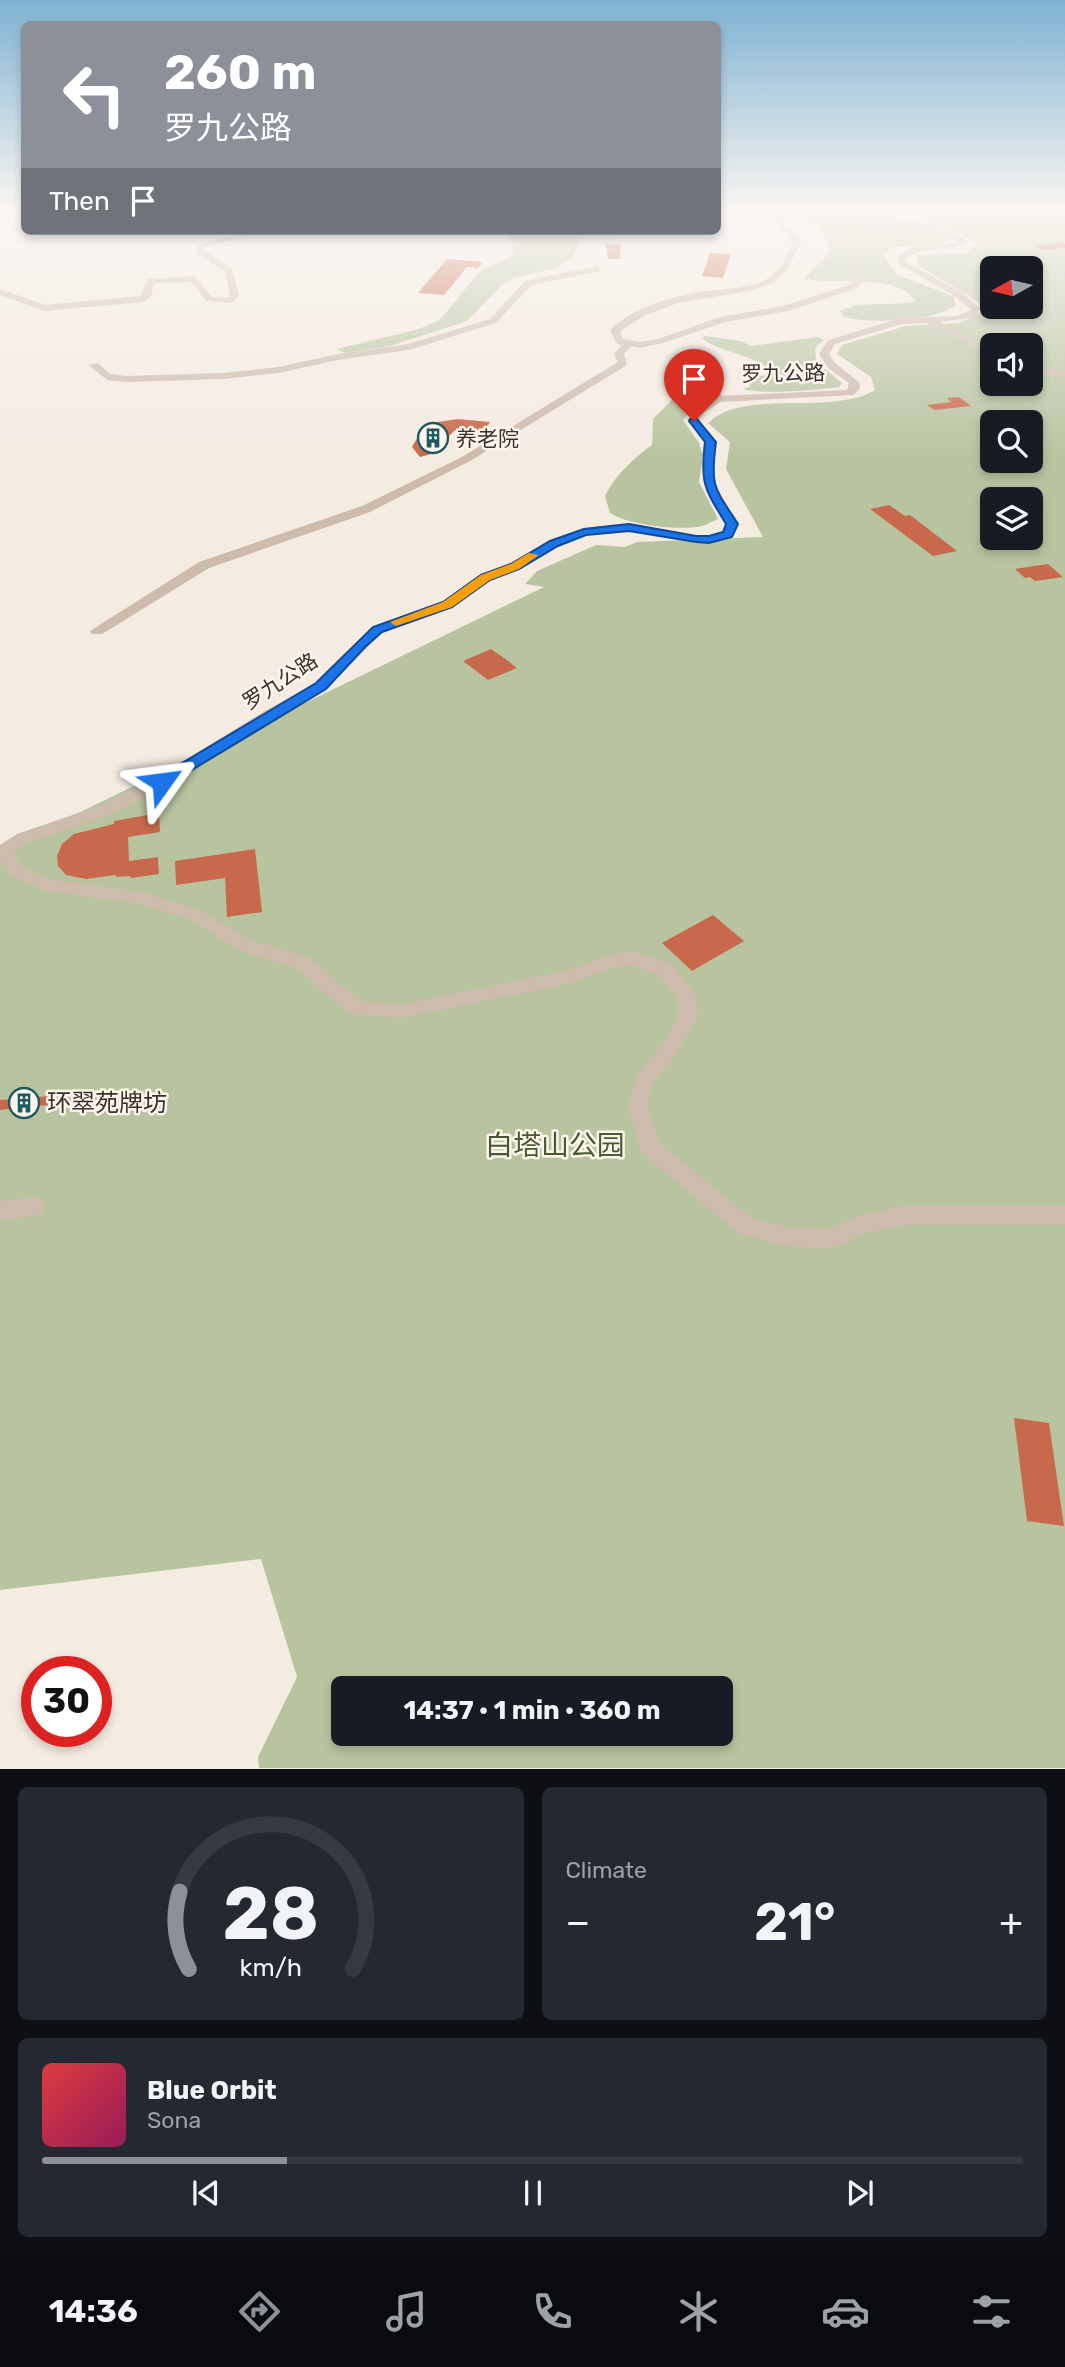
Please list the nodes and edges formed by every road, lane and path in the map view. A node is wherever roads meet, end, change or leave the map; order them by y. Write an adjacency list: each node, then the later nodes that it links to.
1 (0, 292): 2 (street)
2 (148, 292)
3 (203, 292): 4 (street)
4 (233, 292)
5 (520, 292): 12 (street)
6 (726, 292): 10 (street)
7 (838, 292): 10 (street, 罗九公路)
8 (957, 292): 9 (street, 罗九公路)
9 (928, 320): 11 (street); 16 (street, 罗九公路)
10 (628, 344): 15 (street)
11 (980, 347)
12 (94, 365)
13 (1043, 370): 14 (street)
14 (1065, 374)
15 (97, 631)
16 (2, 852): 19 (street)
17 (35, 1207): 18 (street)
18 (0, 1211)
19 (1065, 1215)

